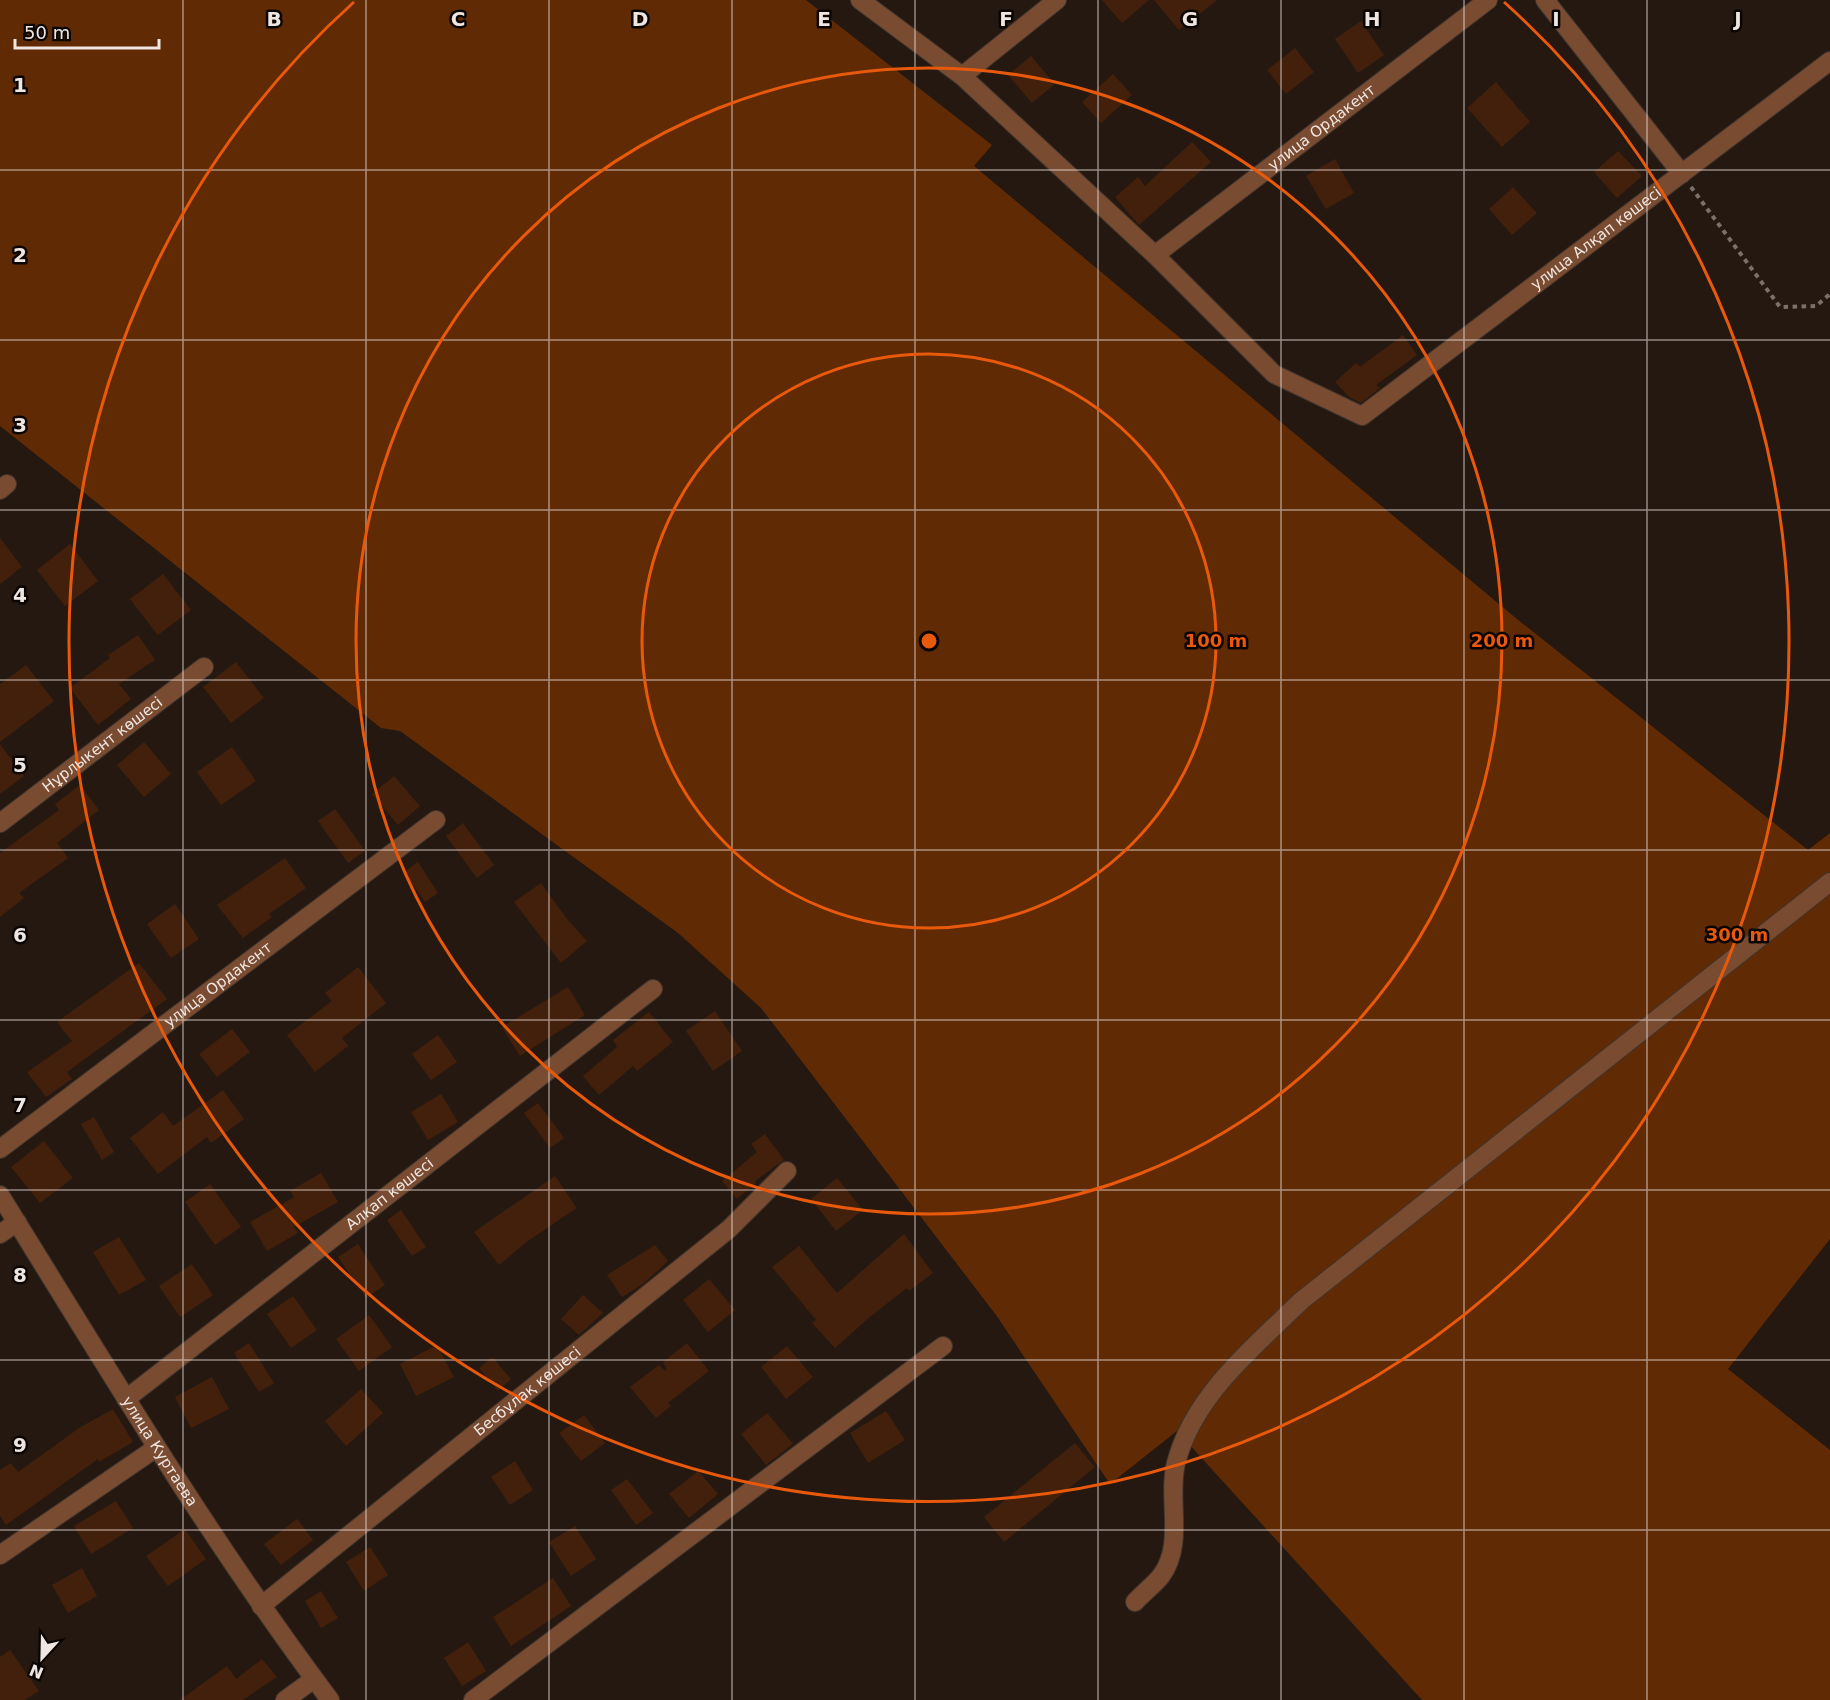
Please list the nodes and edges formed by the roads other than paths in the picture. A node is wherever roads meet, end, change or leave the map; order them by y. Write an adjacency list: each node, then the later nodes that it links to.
1 (860, 0): 6 (street)
2 (1057, 0): 6 (street)
3 (1488, 0): 8 (street, улица Ордакент)
4 (1545, 0): 7 (street)
5 (1830, 61): 7 (street, улица Алқап көшесі)
6 (962, 76): 8 (street)
7 (1682, 174): 8 (street, улица Алқап көшесі)
8 (1155, 255)
9 (204, 667): 11 (street, Нұрлыкент көшесі)
10 (436, 820): 14 (street, улица Ордакент)
11 (0, 823)
12 (1830, 882): 23 (street)
13 (653, 989): 20 (street, Алқап көшесі)
14 (0, 1149)
15 (787, 1171): 24 (street, Бесбұлақ көшесі)
16 (0, 1195): 17 (street, улица Куртаева)
17 (17, 1222): 18 (street); 20 (street, улица Куртаева)
18 (0, 1234)
19 (943, 1346): 28 (street)
20 (126, 1399): 21 (street, улица Куртаева)
21 (156, 1448): 22 (street); 24 (street, улица Куртаева)
22 (0, 1555)
23 (1135, 1602)
24 (261, 1606): 25 (street, улица Куртаева)
25 (314, 1679): 26 (street); 27 (street, улица Куртаева)
26 (285, 1700)
27 (330, 1700)
28 (473, 1700)

